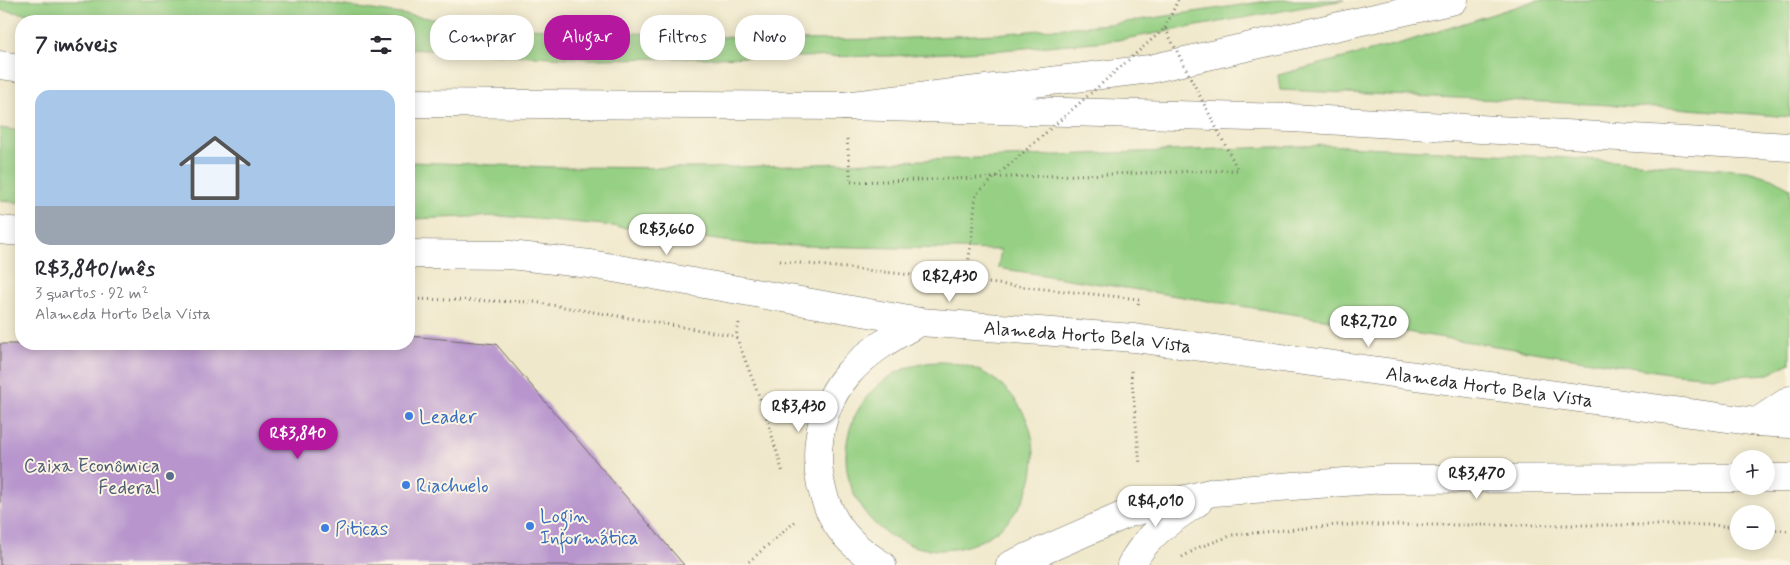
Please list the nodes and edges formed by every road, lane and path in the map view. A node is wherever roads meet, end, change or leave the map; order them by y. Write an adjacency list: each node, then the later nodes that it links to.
1 (1178, 0): 3 (path)
2 (1454, 0): 7 (main road)
3 (1165, 28): 7 (path, bridge); 15 (path, bridge)
4 (0, 66): 5 (main road)
5 (15, 67)
6 (415, 103): 7 (main road)
7 (844, 106): 8 (main road)
8 (1790, 148)
9 (0, 230): 10 (main road)
10 (15, 231)
11 (436, 253): 12 (main road, Alameda Horto Bela Vista); 14 (main road); 17 (main road, Alameda Horto Bela Vista)
12 (415, 254)
13 (779, 261): 15 (path)
14 (415, 262)
15 (966, 279): 18 (path)
16 (415, 299): 23 (path)
17 (920, 322): 18 (main road, Alameda Horto Bela Vista); 35 (main road)
18 (1134, 338): 20 (main road, Alameda Horto Bela Vista); 22 (path)
19 (1790, 400): 20 (main road)
20 (1757, 422): 21 (main road, Alameda Horto Bela Vista)
21 (1790, 424)
22 (1140, 465)
23 (784, 475)
24 (1730, 478): 27 (main road)
25 (1775, 478): 26 (main road)
26 (1790, 478)
27 (1214, 492): 32 (main road); 37 (main road)
28 (795, 511): 34 (path)
29 (1730, 526): 33 (path)
30 (1775, 530): 31 (path)
31 (1790, 531)
32 (1054, 556): 36 (main road)
33 (1176, 560)
34 (745, 565)
35 (882, 565)
36 (1010, 565)
37 (1131, 565)

